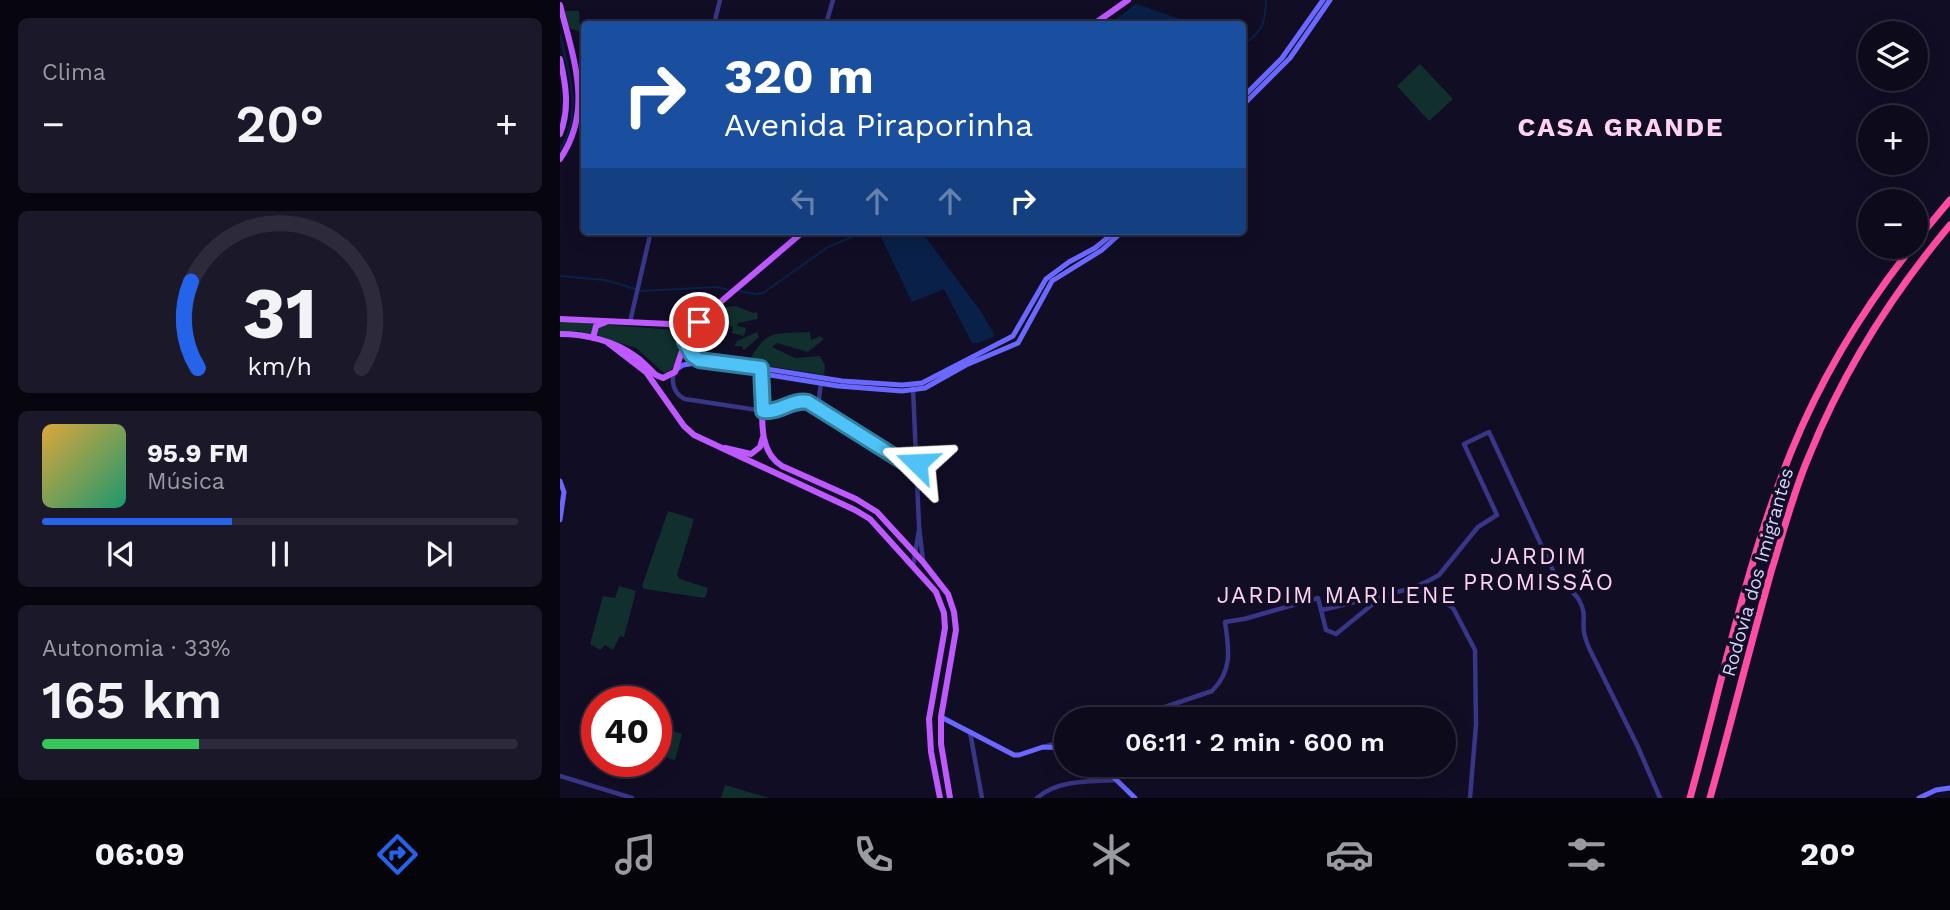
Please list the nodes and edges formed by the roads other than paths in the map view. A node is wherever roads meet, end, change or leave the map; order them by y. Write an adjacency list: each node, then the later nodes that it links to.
1 (720, 0): 7 (street)
2 (832, 0): 8 (street)
3 (1128, 0): 9 (main road)
4 (1323, 0): 11 (main road)
5 (1330, 0): 12 (main road)
6 (560, 5): 14 (main road)
7 (715, 21)
8 (828, 21)
9 (1098, 21)
10 (560, 59): 13 (main road)
11 (1246, 94)
12 (1246, 102)
13 (560, 134)
14 (560, 159)
15 (1950, 200): 17 (highway)
16 (1950, 225): 77 (highway, Rodovia dos Imigrantes)
17 (1928, 227)
18 (650, 235): 26 (street)
19 (799, 235): 23 (main road)
20 (1111, 235): 29 (main road)
21 (1119, 235): 31 (main road)
22 (1903, 259): 76 (highway, Rodovia dos Imigrantes)
23 (704, 316): 27 (main road); 33 (main road)
24 (560, 319): 25 (main road)
25 (608, 321): 26 (main road); 30 (main road)
26 (630, 323): 27 (main road)
27 (670, 324): 33 (main road)
28 (560, 334): 30 (main road)
29 (1013, 336): 31 (main road); 34 (main road); 38 (main road)
30 (593, 338): 32 (main road)
31 (1021, 338): 34 (main road)
32 (607, 342): 36 (main road); 42 (main road)
33 (685, 342): 35 (main road); 36 (main road)
34 (1014, 346): 38 (main road)
35 (761, 371): 36 (main road); 37 (main road); 38 (main road); 40 (main road)
36 (675, 372): 40 (street)
37 (821, 383): 38 (main road); 39 (street)
38 (913, 388): 44 (street)
39 (818, 406): 40 (street); 43 (street)
40 (763, 411): 41 (main road)
41 (763, 433): 42 (main road); 47 (main road)
42 (720, 449): 48 (main road)
43 (902, 461): 44 (street); 45 (street)
44 (917, 461): 45 (street)
45 (916, 473): 50 (street)
46 (560, 481): 49 (main road)
47 (852, 497): 48 (main road); 51 (main road)
48 (855, 510): 53 (main road)
49 (560, 520)
50 (919, 526): 51 (street); 52 (street)
51 (916, 553): 52 (main road); 53 (street)
52 (923, 562): 59 (main road)
53 (913, 566): 57 (main road)
54 (1413, 587): 55 (street); 68 (street); 75 (street)
55 (1386, 594): 56 (street); 56 (street)
56 (1322, 610): 58 (street)
57 (933, 694): 59 (main road); 70 (main road)
58 (1165, 707)
59 (941, 717): 60 (main road); 71 (main road)
60 (970, 732): 62 (main road); 72 (street)
61 (1054, 744): 62 (street)
62 (1043, 747): 63 (main road)
63 (1054, 747)
64 (560, 776): 69 (street)
65 (1114, 777): 66 (main road)
66 (1117, 780): 73 (street); 74 (main road)
67 (1950, 788): 78 (main road)
68 (1659, 796)
69 (632, 798)
70 (940, 798)
71 (950, 798)
72 (982, 798)
73 (1037, 798)
74 (1135, 798)
75 (1470, 798)
76 (1690, 798)
77 (1710, 798)
78 (1919, 798)

